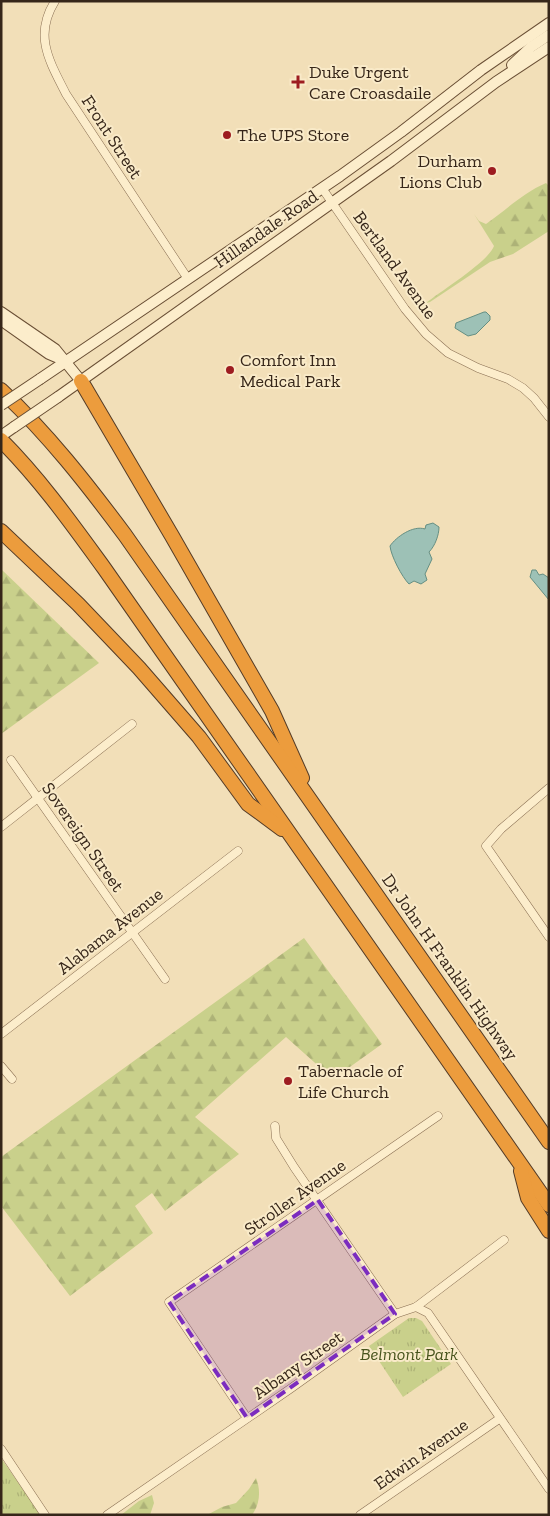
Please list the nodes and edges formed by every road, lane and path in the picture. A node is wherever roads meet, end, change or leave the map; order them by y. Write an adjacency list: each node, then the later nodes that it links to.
1 (55, 1): 8 (street, Front Street)
2 (549, 23): 6 (main road, Hillandale Road)
3 (549, 35): 5 (main road)
4 (549, 47): 5 (main road, Hillandale Road)
5 (496, 82): 7 (main road, Hillandale Road)
6 (322, 188): 7 (street, Bertland Avenue); 8 (main road, Hillandale Road)
7 (332, 202): 12 (main road, Hillandale Road); 15 (street, Bertland Avenue)
8 (188, 279): 11 (main road, Hillandale Road)
9 (1, 312): 11 (main road)
10 (1, 320): 11 (main road)
11 (66, 362): 12 (main road); 14 (main road, Hillandale Road, bridge)
12 (81, 381): 16 (main road, Hillandale Road, bridge); 23 (highway)
13 (1, 390): 23 (highway)
14 (1, 405)
15 (549, 417)
16 (1, 436)
17 (1, 440): 25 (highway)
18 (1, 531): 25 (highway)
19 (132, 724): 22 (street)
20 (11, 760): 22 (street, Sovereign Street)
21 (549, 788): 28 (street)
22 (39, 798): 24 (street); 27 (street, Sovereign Street)
23 (320, 815): 35 (highway, Dr John H Franklin Highway)
24 (1, 827)
25 (292, 836): 36 (highway)
26 (238, 851): 27 (street, Alabama Avenue)
27 (132, 932): 29 (street, Sovereign Street); 30 (street, Alabama Avenue)
28 (549, 937)
29 (165, 979)
30 (1, 1034)
31 (1, 1066): 32 (street)
32 (12, 1079)
33 (438, 1116): 37 (street, Stroller Avenue)
34 (275, 1126): 37 (street)
35 (549, 1142)
36 (520, 1164): 38 (highway); 39 (highway)
37 (318, 1200): 42 (street); 43 (street, Stroller Avenue)
38 (549, 1205)
39 (549, 1231)
40 (504, 1240): 41 (street, Albany Street)
41 (416, 1306): 42 (street, Albany Street); 44 (street)
42 (395, 1314): 43 (street, Albany Street)
43 (247, 1418): 48 (street, Albany Street)
44 (499, 1419): 46 (street); 49 (street, Edwin Avenue)
45 (1, 1449): 47 (street)
46 (549, 1489)
47 (45, 1515)
48 (108, 1515)
49 (360, 1515)

